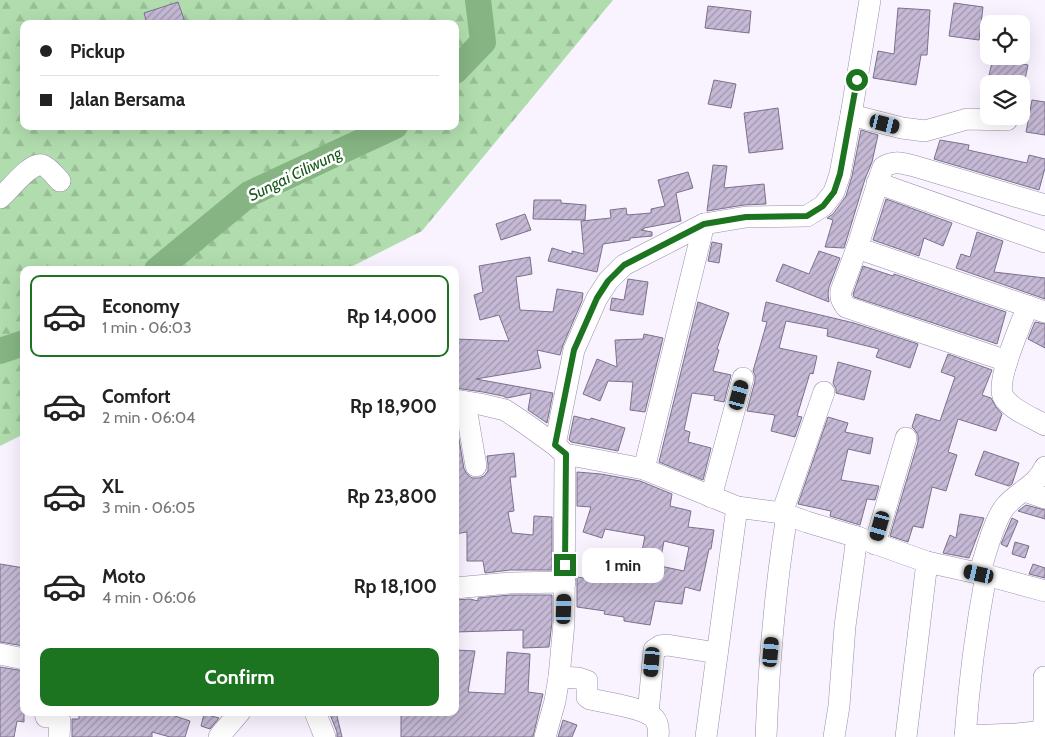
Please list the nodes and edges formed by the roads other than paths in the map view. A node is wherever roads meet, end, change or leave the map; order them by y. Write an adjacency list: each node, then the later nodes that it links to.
1 (870, 0): 2 (street)
2 (851, 115): 3 (street); 8 (street)
3 (980, 119)
4 (60, 181): 6 (street)
5 (877, 183): 7 (street); 9 (street); 10 (street)
6 (0, 198)
7 (1045, 205)
8 (704, 224): 18 (street); 21 (street)
9 (1045, 241)
10 (858, 248): 11 (street); 12 (street)
11 (1036, 309): 12 (street)
12 (1007, 361): 16 (street)
13 (743, 378): 23 (street)
14 (824, 392): 26 (street)
15 (460, 401): 18 (street); 19 (street)
16 (1045, 425)
17 (906, 438): 27 (street)
18 (560, 450): 21 (street); 30 (street)
19 (476, 466)
20 (1045, 467): 22 (street)
21 (644, 469): 23 (street)
22 (1025, 491): 24 (street); 29 (street)
23 (711, 497): 25 (street)
24 (1045, 498)
25 (737, 507): 26 (street); 33 (street)
26 (784, 514): 27 (street); 49 (street)
27 (866, 541): 28 (street); 50 (street)
28 (927, 562): 29 (street); 51 (street)
29 (983, 574): 32 (street); 52 (street)
30 (565, 582): 31 (street); 36 (street)
31 (459, 588)
32 (1045, 591)
33 (717, 653): 38 (street); 48 (street)
34 (0, 654): 35 (street)
35 (20, 658)
36 (559, 677): 38 (street); 46 (street)
37 (1044, 677): 42 (street)
38 (648, 714): 47 (street)
39 (46, 716): 43 (street)
40 (237, 716): 44 (street)
41 (317, 716): 45 (street)
42 (1044, 731): 52 (street)
43 (59, 737)
44 (219, 737)
45 (324, 737)
46 (545, 737)
47 (658, 737)
48 (706, 737)
49 (766, 737)
50 (834, 737)
51 (906, 737)
52 (965, 737)

